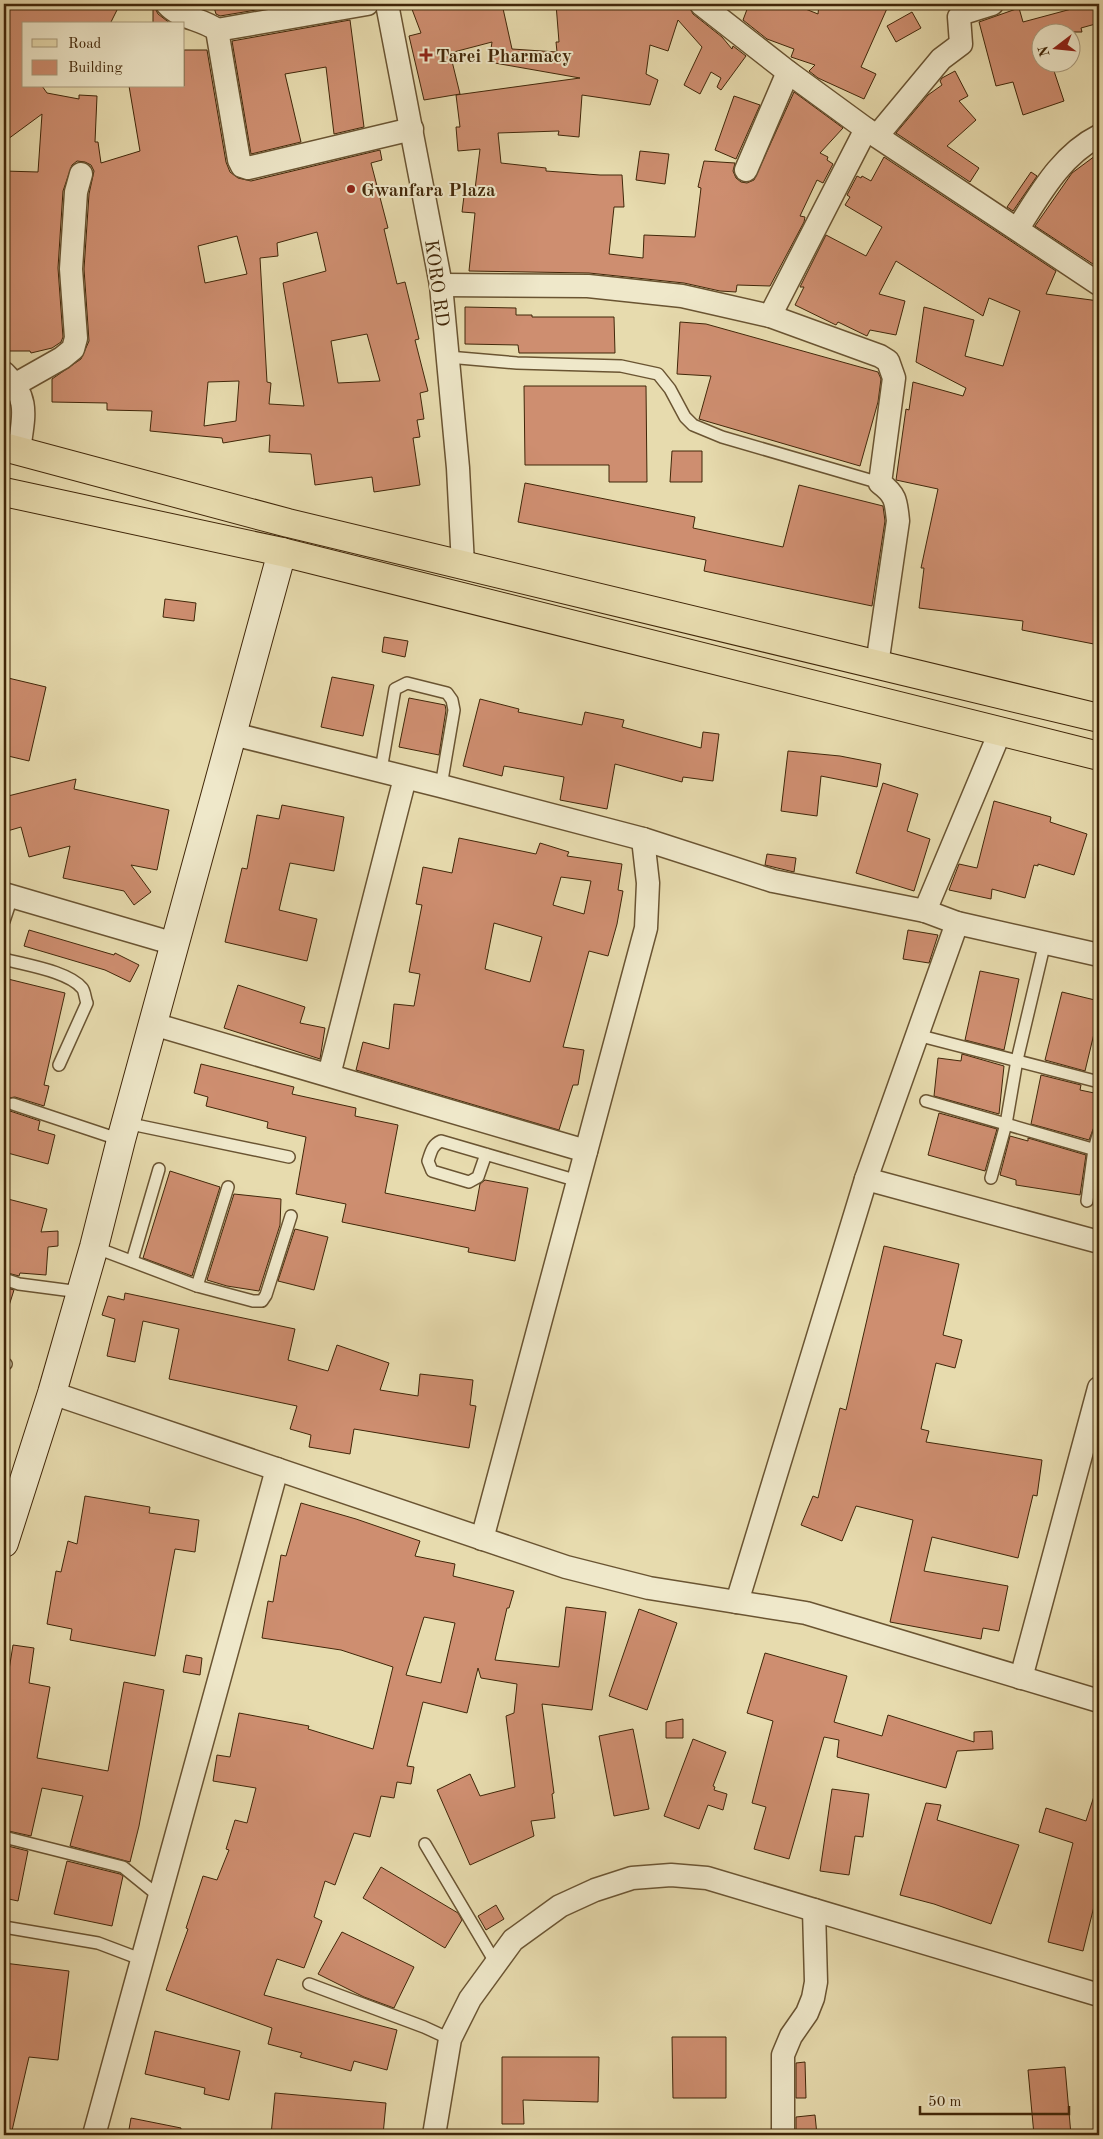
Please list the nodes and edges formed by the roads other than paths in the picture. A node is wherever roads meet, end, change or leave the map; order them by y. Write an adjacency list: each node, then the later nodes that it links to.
1 (167, 4): 6 (street)
2 (367, 4): 6 (street)
3 (387, 4): 8 (street, KORO RD)
4 (701, 4): 7 (street)
5 (992, 4): 9 (street)
6 (217, 30): 8 (street)
7 (788, 72): 9 (street); 11 (street)
8 (412, 129): 15 (street, KORO RD)
9 (872, 132): 13 (street); 16 (street)
10 (1099, 136): 13 (street)
11 (746, 170)
12 (82, 174): 18 (street)
13 (1018, 228): 14 (street)
14 (1099, 284)
15 (441, 285): 16 (street); 17 (street, KORO RD)
16 (770, 316): 20 (street)
17 (448, 357): 20 (lane); 23 (street, KORO RD)
18 (10, 379): 19 (street)
19 (11, 449): 23 (main road)
20 (880, 483): 24 (street)
21 (4, 492): 22 (main road)
22 (282, 552): 26 (main road); 27 (street)
23 (463, 565): 24 (main road)
24 (877, 665): 25 (main road)
25 (1099, 718)
26 (1000, 732): 28 (main road); 34 (street)
27 (232, 734): 29 (street); 38 (street)
28 (1099, 756)
29 (381, 770): 30 (street); 31 (lane)
30 (405, 778): 31 (street); 45 (street)
31 (441, 786): 32 (street)
32 (643, 839): 34 (street); 53 (street)
33 (8, 895): 35 (lane); 38 (street)
34 (925, 911): 36 (street)
35 (4, 921)
36 (957, 923): 37 (street); 42 (street)
37 (1045, 942): 39 (street); 43 (lane)
38 (175, 944): 41 (street)
39 (1099, 955)
40 (4, 959): 44 (lane)
41 (153, 1024): 45 (street); 50 (street)
42 (917, 1034): 43 (lane); 58 (street)
43 (1017, 1060): 46 (lane); 49 (lane)
44 (59, 1065)
45 (329, 1075): 53 (street)
46 (1099, 1082)
47 (926, 1101): 49 (lane)
48 (13, 1104): 50 (lane)
49 (1006, 1124): 52 (lane); 57 (lane)
50 (124, 1131): 55 (lane); 64 (street)
51 (1099, 1132): 52 (lane)
52 (1097, 1150): 61 (lane)
53 (586, 1151): 59 (street)
54 (486, 1154): 54 (lane); 59 (lane)
55 (290, 1157)
56 (159, 1169): 65 (lane)
57 (991, 1178)
58 (866, 1179): 63 (street); 74 (street)
59 (578, 1181): 72 (street)
60 (228, 1187): 67 (lane)
61 (1087, 1201)
62 (291, 1216): 67 (lane)
63 (1099, 1242)
64 (94, 1247): 65 (lane); 68 (street)
65 (132, 1261): 67 (lane)
66 (4, 1279): 68 (lane)
67 (197, 1286)
68 (80, 1292): 70 (street)
69 (1099, 1388): 75 (street)
70 (52, 1393): 71 (street); 73 (street)
71 (277, 1469): 72 (street); 79 (street)
72 (482, 1539): 74 (street)
73 (4, 1543)
74 (737, 1602): 75 (street)
75 (1022, 1678): 76 (street)
76 (1099, 1701)
77 (4, 1837): 79 (lane)
78 (426, 1844): 83 (lane)
79 (160, 1897): 82 (street)
80 (814, 1910): 83 (street); 85 (street); 89 (street)
81 (4, 1927): 82 (lane)
82 (143, 1960): 87 (street)
83 (495, 1962): 86 (street)
84 (309, 1984): 86 (lane)
85 (1099, 1995)
86 (450, 2039): 88 (street)
87 (94, 2135)
88 (434, 2135)
89 (783, 2135)

